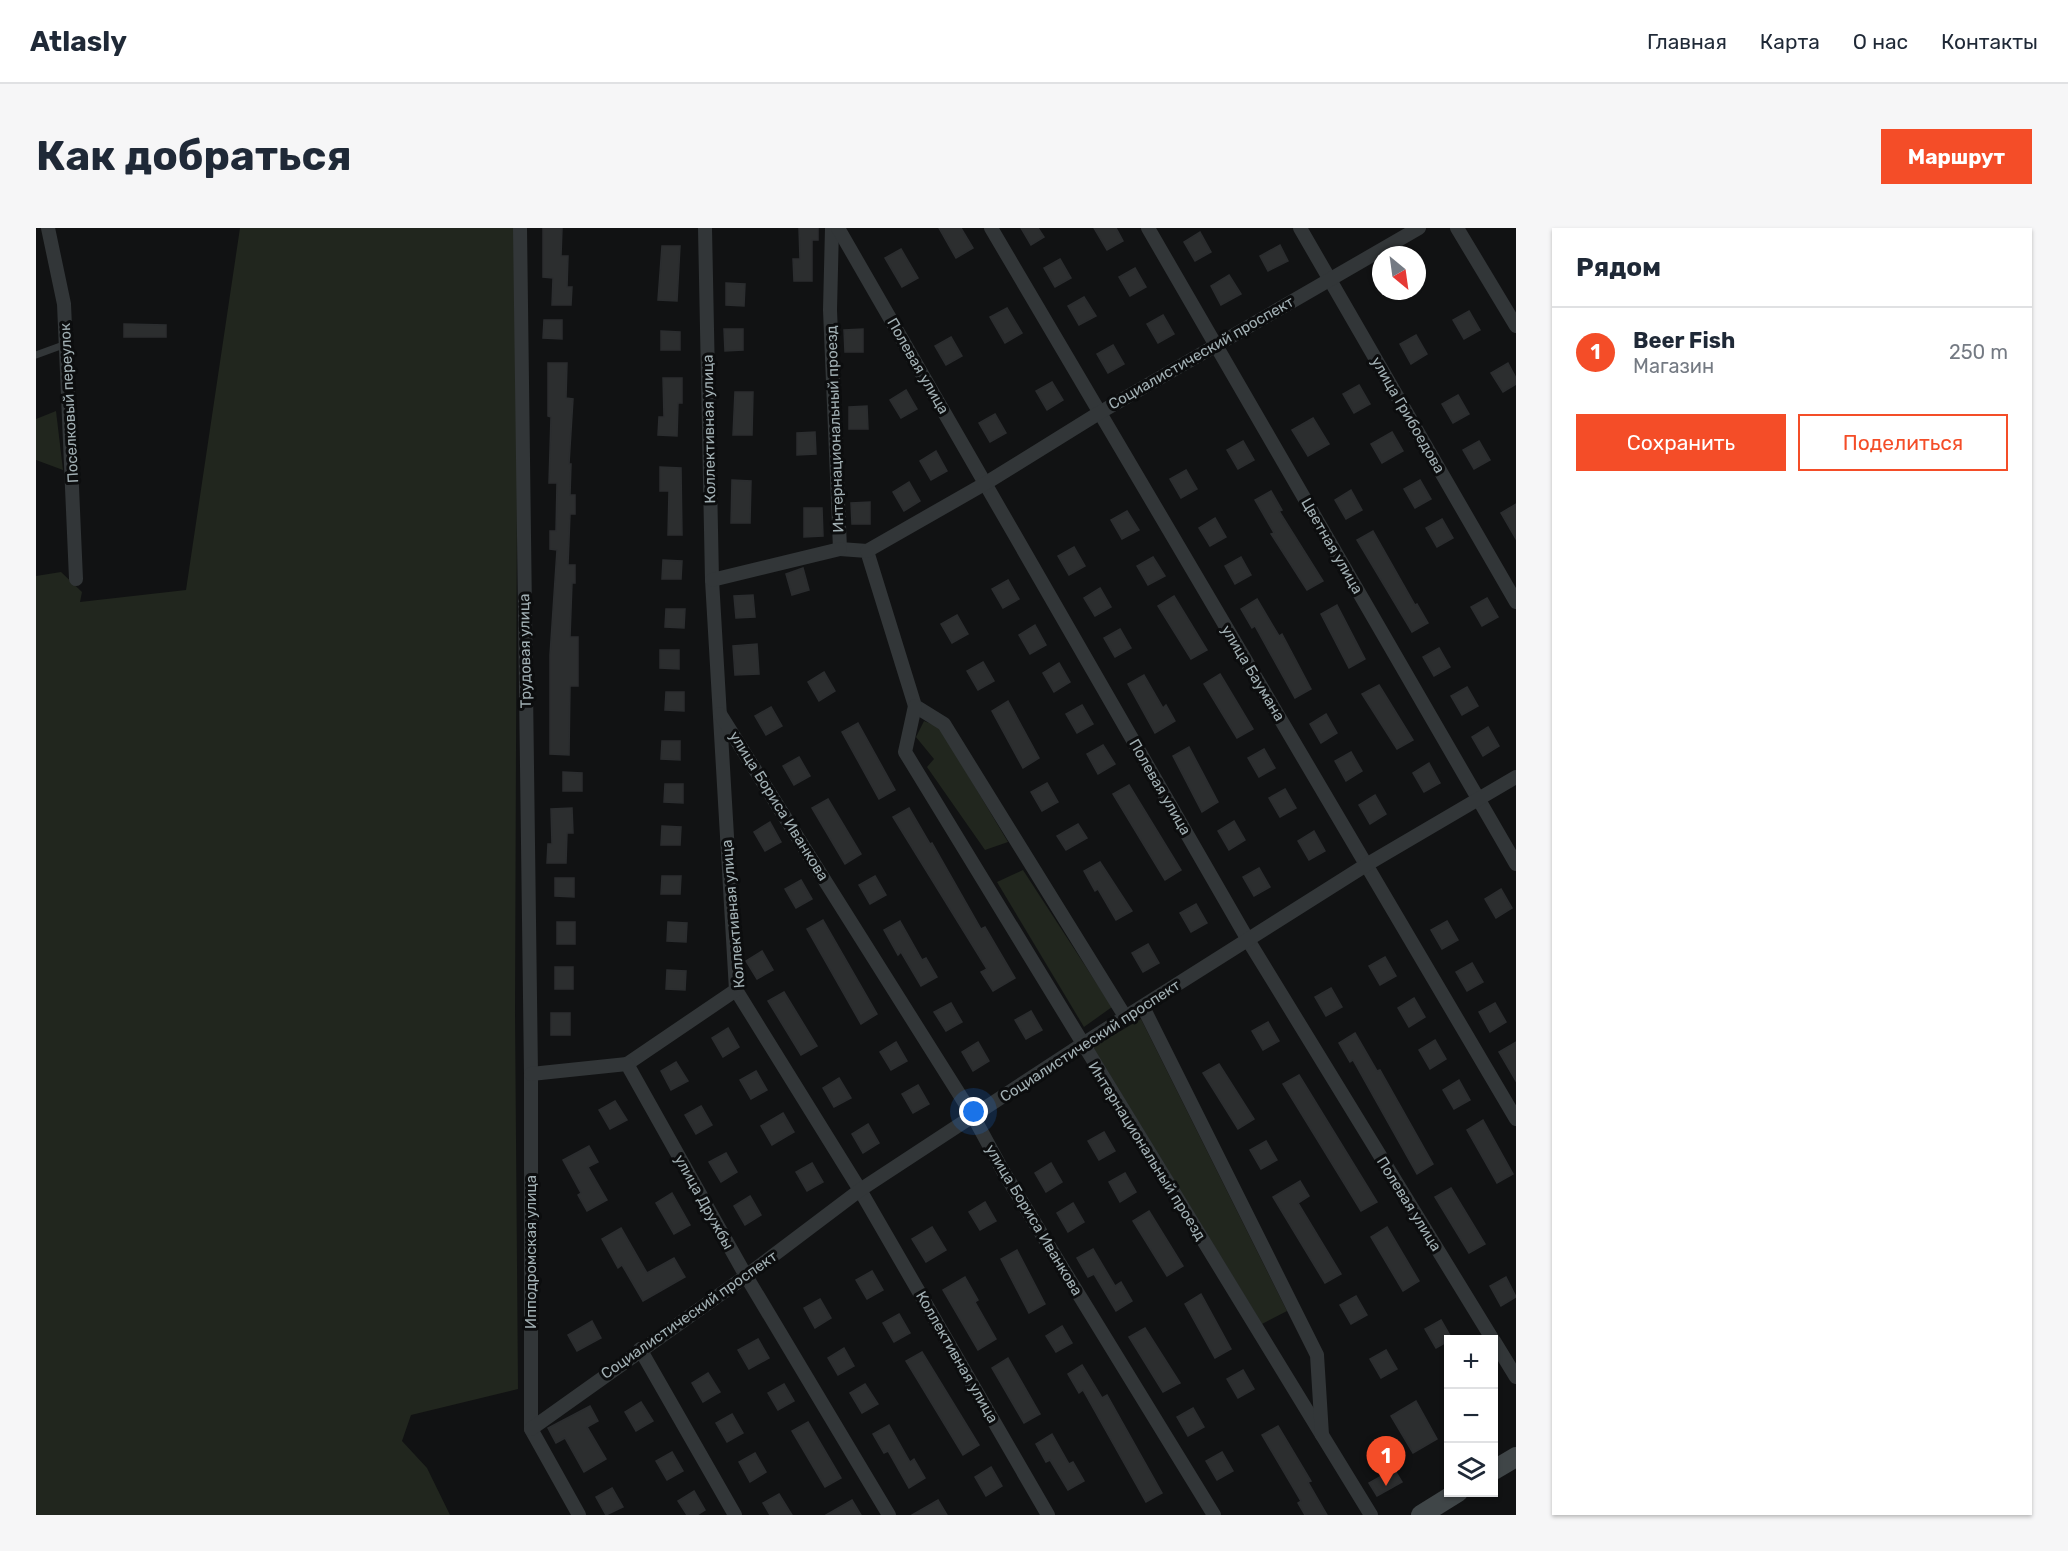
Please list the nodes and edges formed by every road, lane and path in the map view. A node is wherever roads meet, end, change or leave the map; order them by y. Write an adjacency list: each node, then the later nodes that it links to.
1 (48, 228): 13 (street, Поселковый переулок)
2 (520, 228): 35 (street, Трудовая улица)
3 (705, 228): 21 (street, Коллективная улица)
4 (832, 228): 18 (street, Интернациональный проезд)
5 (838, 228): 17 (street, Полевая улица)
6 (991, 228): 16 (street, улица Баумана)
7 (1148, 228): 14 (street, Цветная улица)
8 (1300, 228): 11 (street, улица Грибоедова)
9 (1419, 228): 11 (street, Социалистический проспект)
10 (1457, 228): 12 (street)
11 (1329, 278): 14 (street, Социалистический проспект); 22 (street, улица Грибоедова)
12 (1516, 326)
13 (66, 344): 15 (lane); 20 (street, Поселковый переулок)
14 (1216, 345): 16 (street, Социалистический проспект); 26 (street, Цветная улица)
15 (36, 355)
16 (1099, 413): 17 (street, Социалистический проспект); 28 (street, улица Баумана)
17 (986, 483): 19 (street, Социалистический проспект); 29 (street, Полевая улица)
18 (840, 549): 19 (street, Интернациональный проезд); 21 (street)
19 (867, 551): 23 (street, Интернациональный проезд)
20 (76, 579)
21 (712, 580): 24 (street, Коллективная улица)
22 (1516, 602)
23 (915, 706): 32 (street); 33 (street, Интернациональный проезд)
24 (719, 712): 30 (street, Коллективная улица); 36 (street, улица Бориса Иванкова)
25 (1516, 777): 26 (street, Социалистический проспект)
26 (1477, 799): 27 (street, Цветная улица); 28 (street, Социалистический проспект)
27 (1516, 864)
28 (1366, 865): 29 (street, Социалистический проспект); 37 (street, улица Баумана)
29 (1248, 940): 31 (street, Социалистический проспект); 40 (street, Полевая улица)
30 (736, 990): 34 (street); 38 (street, Коллективная улица)
31 (1143, 1007): 32 (street, Социалистический проспект); 45 (street, Интернациональный проезд)
32 (1126, 1018): 33 (street, Социалистический проспект)
33 (1082, 1045): 36 (street, Социалистический проспект); 45 (street, Интернациональный проезд)
34 (627, 1064): 35 (street); 39 (street, улица Дружбы)
35 (531, 1074): 44 (street, Ипподромская улица)
36 (973, 1116): 38 (street, Социалистический проспект); 53 (street, улица Бориса Иванкова)
37 (1516, 1119)
38 (860, 1190): 39 (street, Социалистический проспект); 52 (street, Коллективная улица)
39 (746, 1276): 42 (street, Социалистический проспект); 51 (street, улица Дружбы)
40 (1490, 1335)
41 (1498, 1348): 43 (street, Полевая улица)
42 (640, 1349): 44 (street, Социалистический проспект); 50 (street)
43 (1516, 1377)
44 (531, 1429): 49 (street)
45 (1322, 1435): 54 (street, Интернациональный проезд)
46 (1516, 1457): 47 (main road)
47 (1498, 1468)
48 (1450, 1497): 55 (main road)
49 (579, 1515)
50 (735, 1515)
51 (889, 1515)
52 (1048, 1515)
53 (1214, 1515)
54 (1371, 1515)
55 (1421, 1515)

